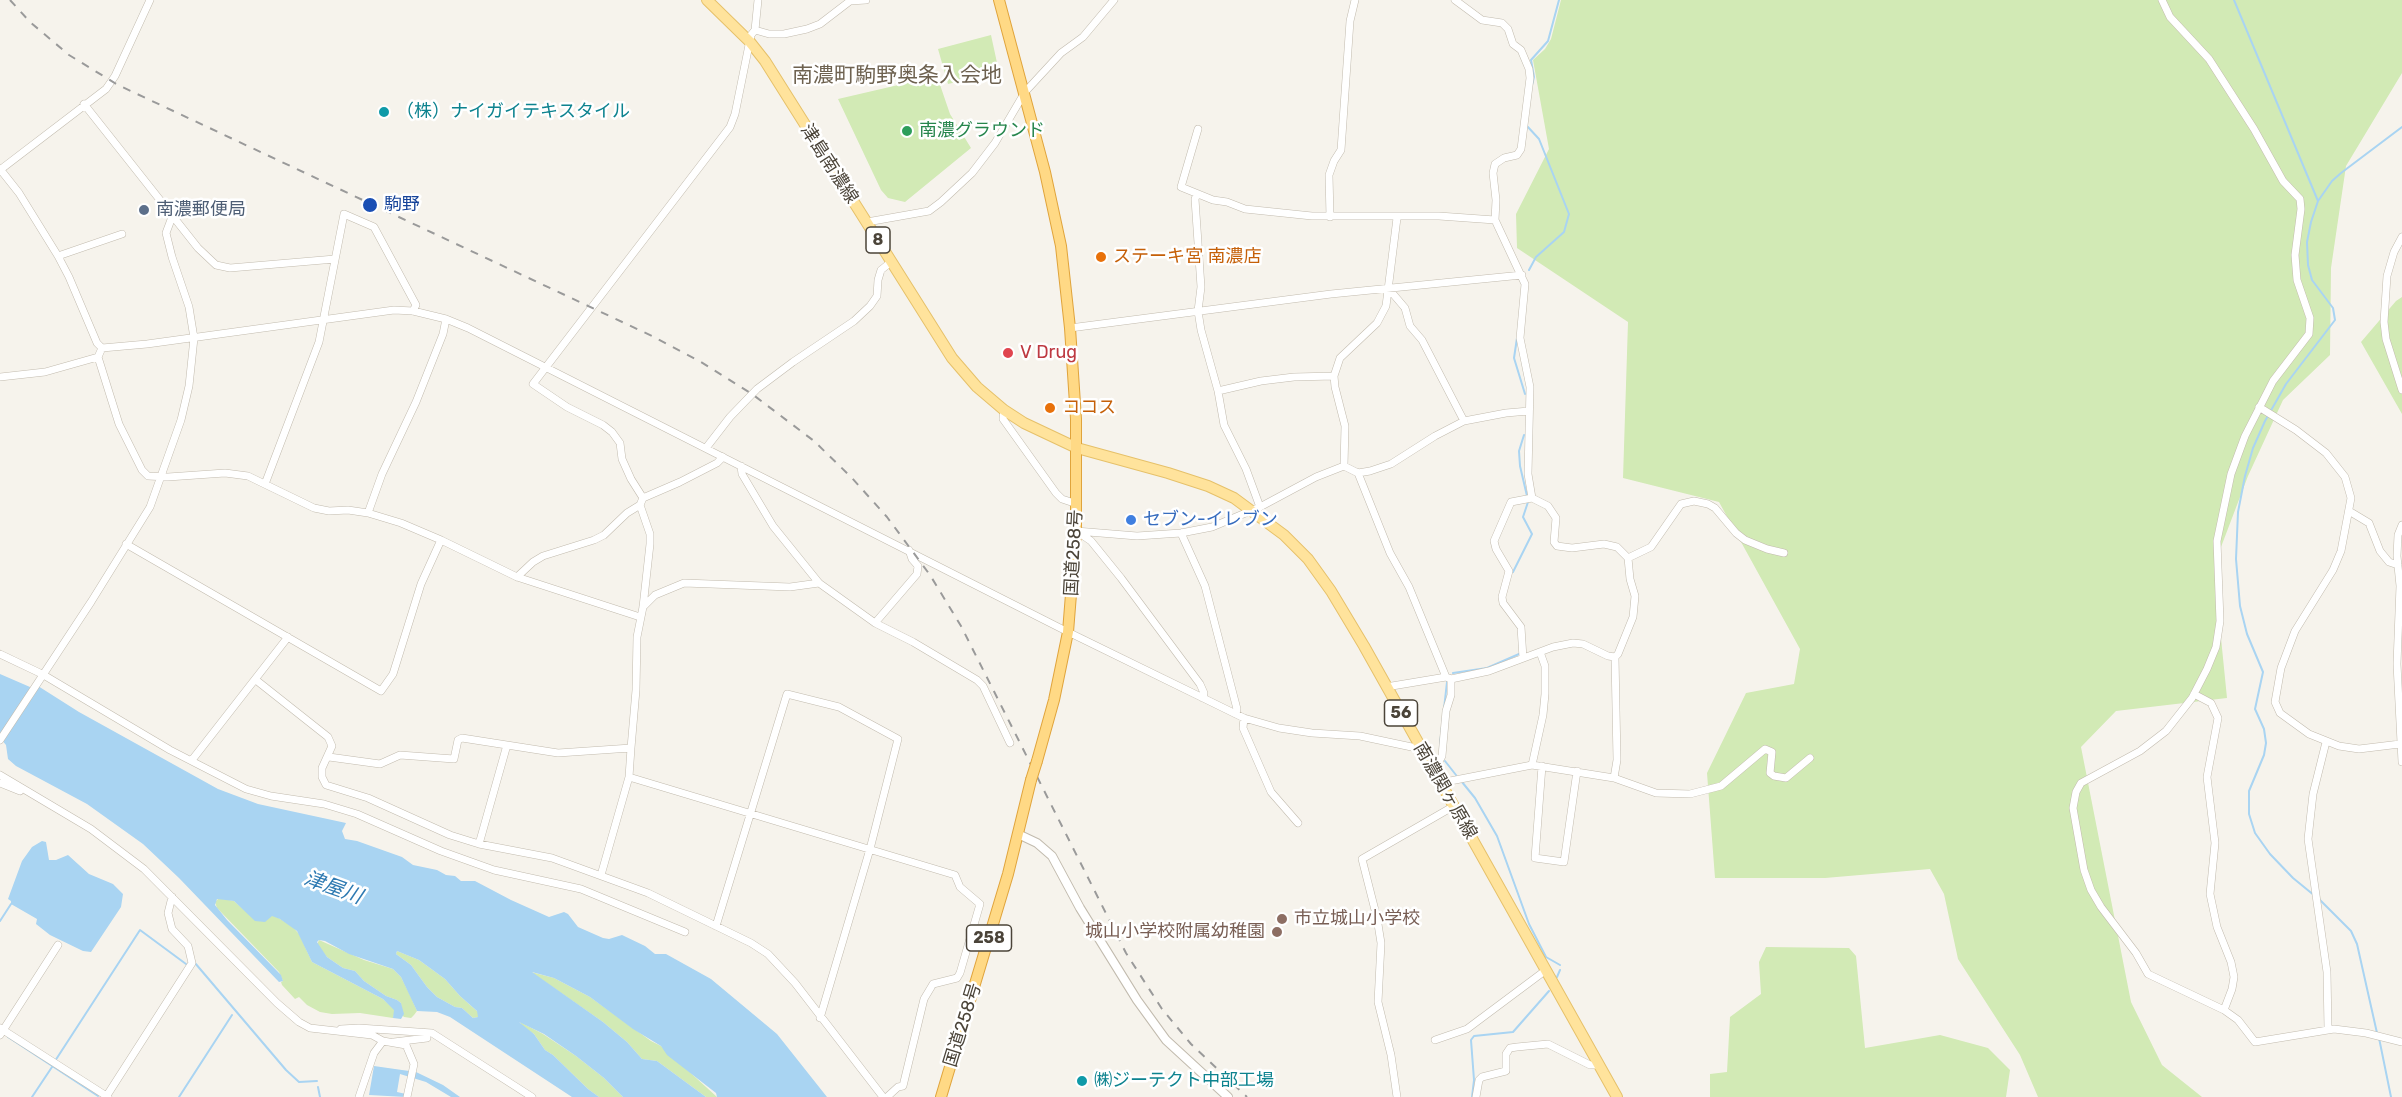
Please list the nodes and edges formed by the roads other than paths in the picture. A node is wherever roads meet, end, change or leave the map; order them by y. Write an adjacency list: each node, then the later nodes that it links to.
1 (150, 0): 13 (street)
2 (707, 0): 11 (main road, 津島南濃線 / 8)
3 (758, 0): 10 (street)
4 (866, 0): 10 (street)
5 (999, 0): 12 (highway, 国道258号 / 258)
6 (1114, 0): 12 (street)
7 (1355, 0): 17 (street)
8 (1455, 0): 20 (street)
9 (2162, 0): 42 (street)
10 (755, 30): 11 (street)
11 (750, 42): 21 (main road, 津島南濃線 / 8); 37 (street)
12 (1025, 92): 21 (street); 33 (highway, 国道258号 / 258)
13 (84, 104): 15 (street); 18 (street)
14 (1198, 129): 16 (street)
15 (0, 170): 24 (street)
16 (1197, 194): 17 (street); 30 (street)
17 (1330, 216): 19 (street)
18 (172, 217): 25 (street); 34 (street)
19 (1397, 218): 20 (street); 28 (street)
20 (1495, 219): 27 (street)
21 (867, 222): 26 (main road, 津島南濃線 / 8)
22 (122, 234): 24 (street)
23 (2402, 237): 40 (street)
24 (58, 256): 35 (street)
25 (335, 259): 29 (street); 32 (street)
26 (891, 262): 43 (main road, 津島南濃線 / 8); 46 (street)
27 (1522, 275): 28 (street); 44 (street)
28 (1388, 288): 30 (street); 38 (street); 45 (street)
29 (413, 311): 31 (street); 32 (street)
30 (1198, 311): 33 (street); 41 (street)
31 (446, 319): 37 (street); 59 (street)
32 (324, 320): 34 (street); 53 (street)
33 (1070, 328): 47 (highway, 国道258号 / 258)
34 (194, 338): 35 (street); 52 (street)
35 (102, 348): 36 (street)
36 (98, 357): 39 (street); 52 (street)
37 (545, 367): 46 (street); 55 (street)
38 (1334, 376): 41 (street); 50 (street)
39 (0, 377)
40 (2402, 390)
41 (1218, 391): 57 (street)
42 (2259, 407): 58 (street); 84 (street)
43 (1004, 411): 47 (main road, 津島南濃線 / 8); 56 (street)
44 (1529, 411): 45 (street); 54 (street)
45 (1464, 422): 51 (street)
46 (706, 447): 48 (street)
47 (1077, 448): 56 (highway, 国道258号 / 258); 57 (main road, 南濃関ヶ原線 / 56)
48 (723, 457): 49 (street); 55 (street)
49 (741, 466): 65 (street); 70 (street)
50 (1344, 466): 51 (street); 57 (street)
51 (1358, 473): 81 (street)
52 (162, 477): 53 (street); 64 (street)
53 (265, 484): 59 (street)
54 (1532, 498): 67 (street); 79 (street)
55 (641, 501): 69 (street); 71 (street)
56 (1077, 504): 61 (highway, 国道258号 / 258)
57 (1256, 508): 62 (street); 83 (main road, 南濃関ヶ原線 / 56)
58 (2349, 511): 68 (street); 89 (street)
59 (368, 513): 63 (street)
60 (2402, 525): 68 (street)
61 (1076, 531): 62 (street); 74 (highway, 国道258号 / 258); 85 (street)
62 (1181, 533): 86 (street)
63 (441, 540): 69 (street); 75 (street)
64 (126, 544): 75 (street); 80 (street)
65 (909, 550): 73 (street); 74 (street)
66 (1784, 553): 67 (street)
67 (1628, 558): 78 (street)
68 (2398, 565): 91 (street)
69 (517, 577): 72 (street)
70 (819, 583): 71 (street); 73 (street)
71 (643, 607): 72 (street)
72 (640, 617): 93 (street)
73 (875, 623): 90 (street)
74 (1068, 632): 85 (street); 112 (highway, 国道258号 / 258, bridge)
75 (288, 637): 82 (street)
76 (1540, 652): 78 (street); 79 (street); 99 (street)
77 (0, 654): 80 (street)
78 (1615, 657): 105 (street)
79 (1523, 658): 81 (street)
80 (42, 674): 88 (street); 97 (street)
81 (1448, 678): 83 (street); 101 (street)
82 (256, 680): 95 (street); 97 (street)
83 (1386, 687): 94 (main road, 南濃関ヶ原線 / 56)
84 (2194, 694): 121 (street); 121 (street)
85 (1203, 698): 86 (street)
86 (1236, 714): 87 (street)
87 (1244, 718): 94 (street); 111 (street)
88 (0, 740)
89 (2326, 742): 91 (street); 123 (street)
90 (1010, 743)
91 (2400, 744): 98 (street)
92 (507, 745): 93 (street); 95 (street); 113 (street)
93 (631, 748): 104 (street)
94 (1421, 749): 101 (main road, 南濃関ヶ原線 / 56)
95 (329, 757): 113 (street)
96 (1810, 758): 105 (street)
97 (192, 760): 118 (street)
98 (2402, 762)
99 (1532, 765): 100 (street); 107 (street)
100 (1542, 766): 102 (street); 102 (street)
101 (1431, 768): 107 (main road, 南濃関ヶ原線 / 56)
102 (1577, 771): 105 (street)
103 (0, 776): 109 (street)
104 (629, 777): 110 (street); 115 (street)
105 (1614, 778)
106 (0, 783): 109 (street)
107 (1440, 783): 108 (main road, 南濃関ヶ原線 / 56)
108 (1454, 806): 120 (main road, 南濃関ヶ原線 / 56); 139 (street)
109 (60, 810): 116 (street)
110 (750, 814): 114 (street); 114 (street); 117 (street)
111 (1298, 823)
112 (1018, 834): 137 (highway, 国道258号 / 258); 138 (street)
113 (479, 844): 115 (street)
114 (870, 849): 122 (street); 136 (street)
115 (601, 875): 117 (street)
116 (171, 897): 125 (street); 132 (street)
117 (716, 926): 122 (street)
118 (685, 932)
119 (58, 945): 124 (street)
120 (1546, 970): 127 (street); 131 (main road, 南濃関ヶ原線 / 56)
121 (2224, 1010): 123 (street)
122 (820, 1018): 136 (street)
123 (2328, 1029): 130 (street)
124 (1, 1031): 132 (street)
125 (329, 1031): 126 (street); 128 (street)
126 (439, 1037): 129 (street); 135 (street)
127 (1435, 1040)
128 (383, 1041): 129 (street); 133 (street)
129 (392, 1042): 134 (street)
130 (2402, 1042)
131 (1599, 1065): 140 (street); 141 (main road, 南濃関ヶ原線 / 56)
132 (107, 1097)
133 (359, 1097)
134 (407, 1097)
135 (532, 1097)
136 (885, 1097)
137 (941, 1097)
138 (1228, 1097)
139 (1397, 1097)
140 (1476, 1097)
141 (1617, 1097)

